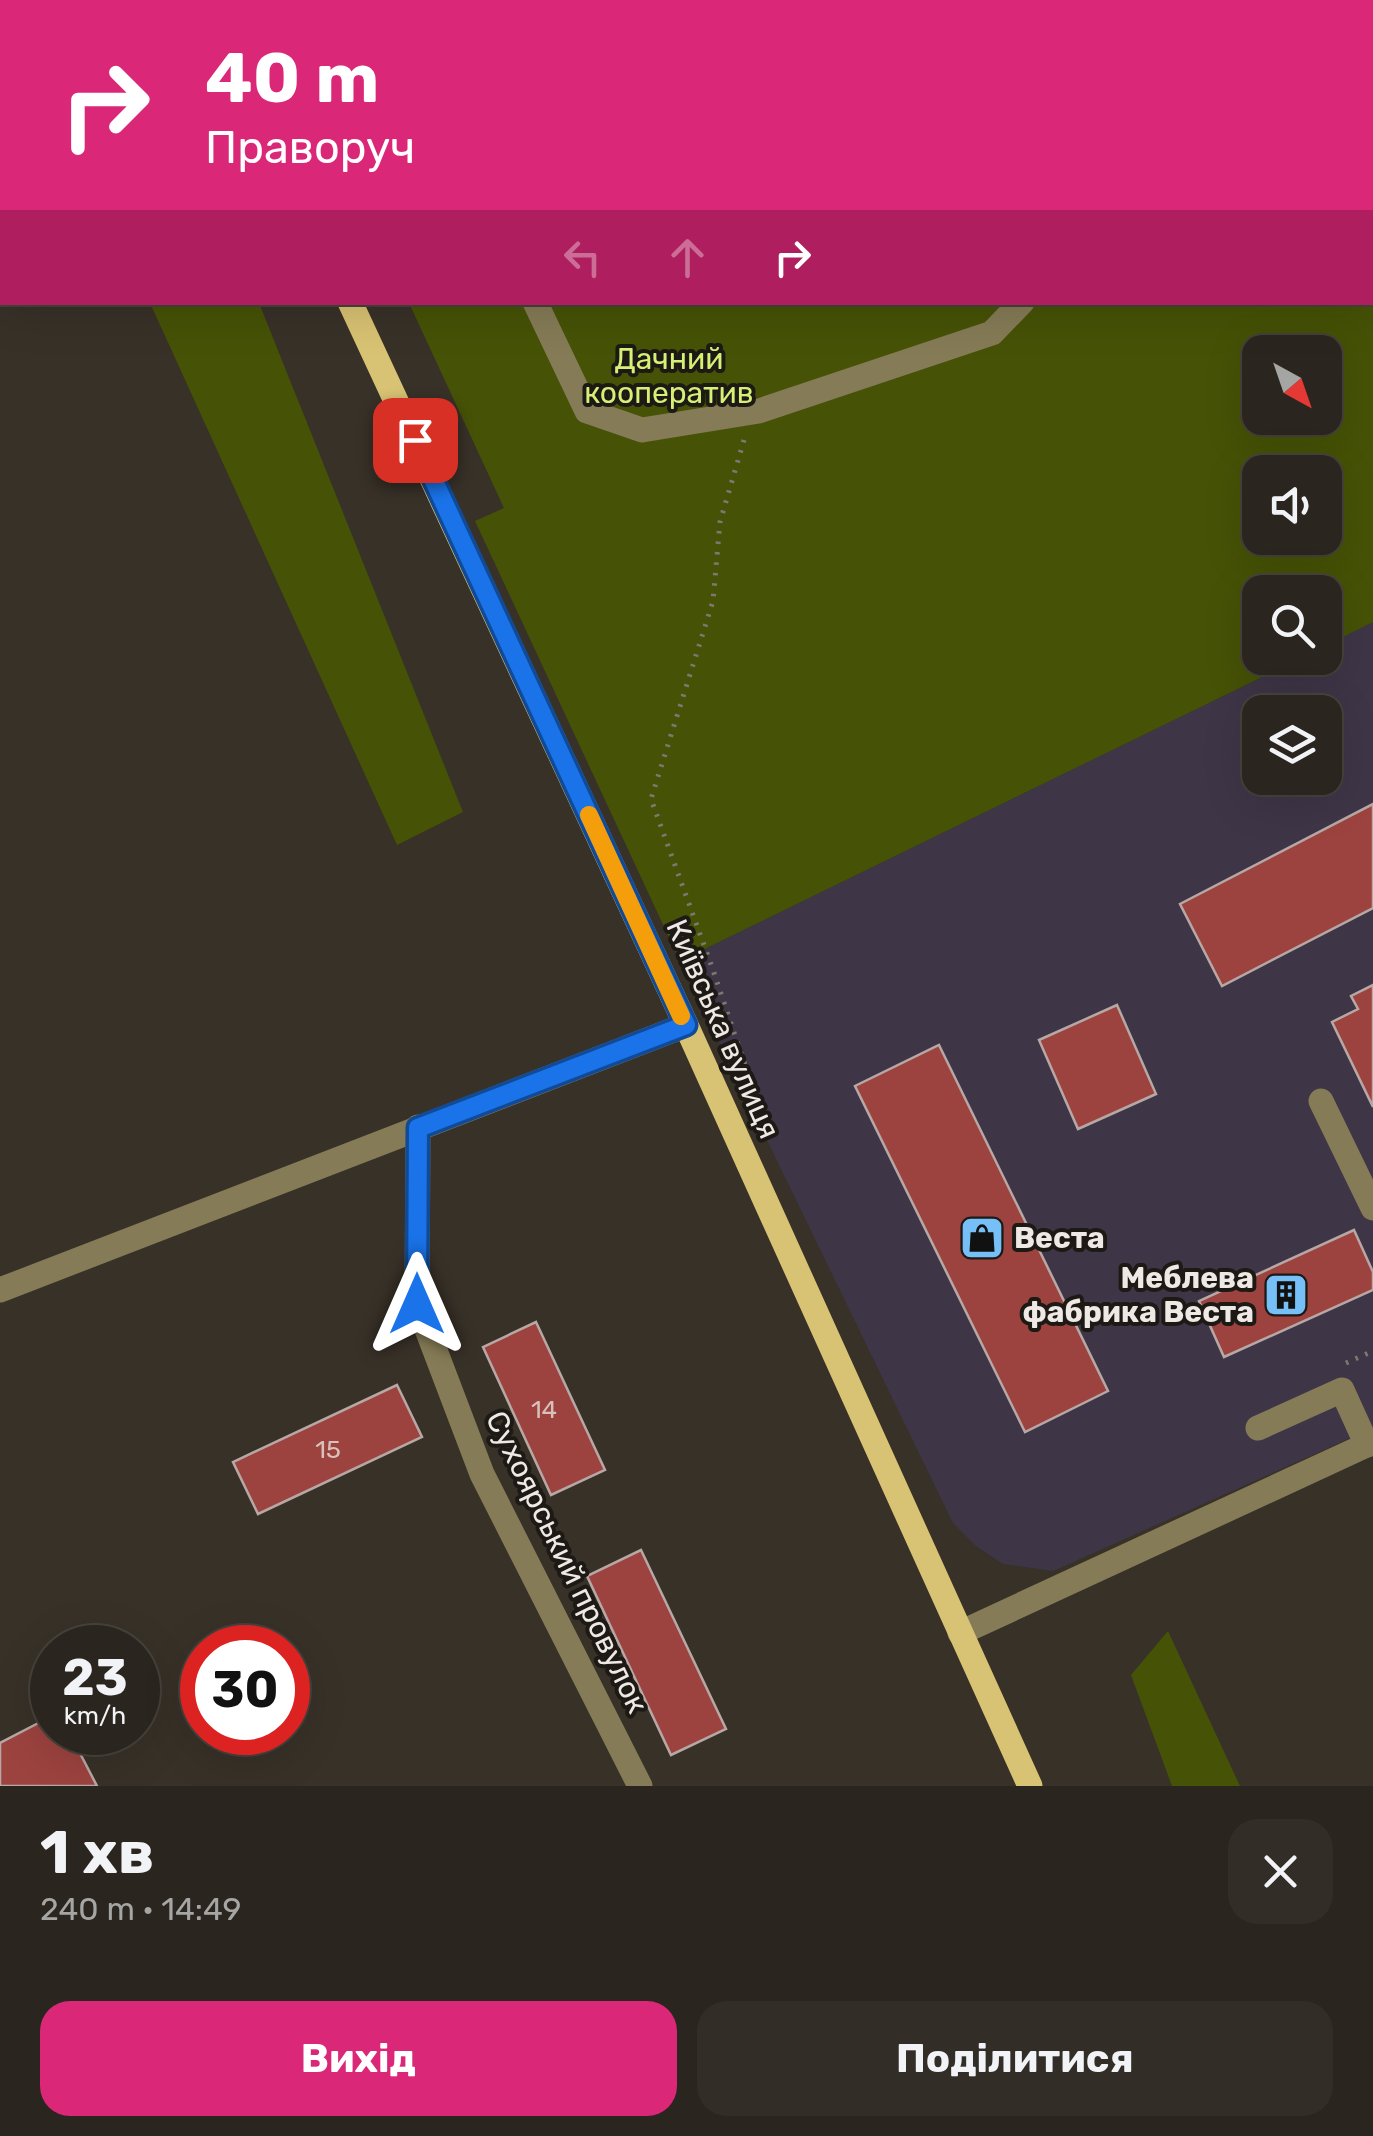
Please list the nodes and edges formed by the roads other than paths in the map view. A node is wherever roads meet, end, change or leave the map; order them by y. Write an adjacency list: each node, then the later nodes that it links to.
1 (351, 305): 4 (main road, Київська вулиця)
2 (536, 305): 3 (street)
3 (1019, 305)
4 (686, 1025): 6 (street); 11 (main road, Київська вулиця)
5 (1321, 1101): 7 (street)
6 (418, 1128): 8 (street); 12 (street, Сухоярський провулок)
7 (1373, 1208)
8 (0, 1290)
9 (1258, 1428): 10 (street)
10 (1370, 1444): 11 (street)
11 (960, 1633): 13 (main road, Київська вулиця)
12 (640, 1786)
13 (1030, 1786)

